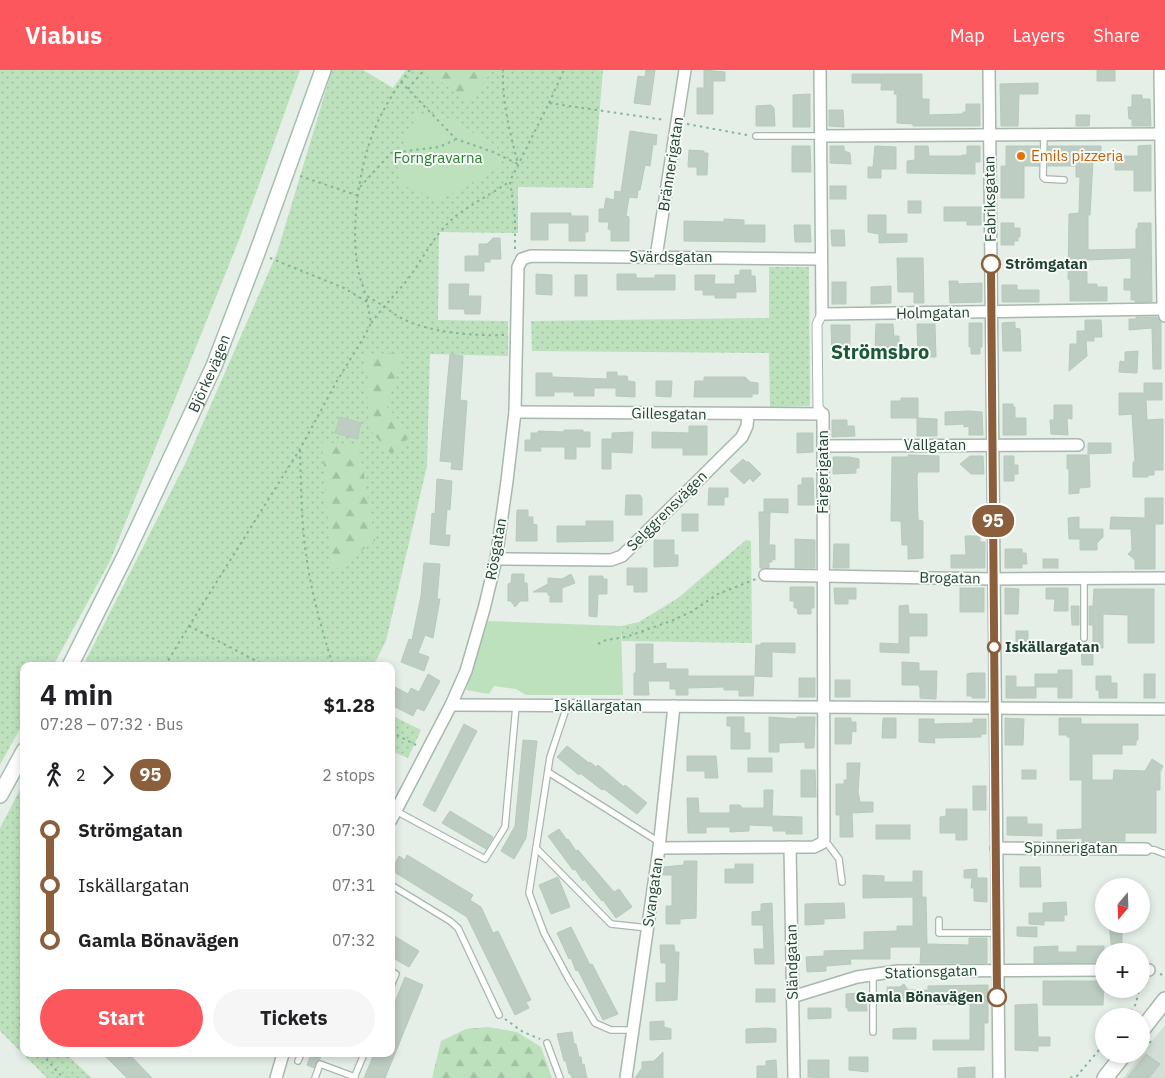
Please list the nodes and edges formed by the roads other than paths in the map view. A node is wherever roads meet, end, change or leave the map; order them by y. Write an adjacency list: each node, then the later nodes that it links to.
1 (323, 70): 31 (main road, Björkevägen)
2 (685, 70): 12 (street, Brännerigatan)
3 (820, 70): 9 (street, Färgerigatan)
4 (988, 70): 7 (street, Fabriksgatan)
5 (1160, 70): 6 (street)
6 (1163, 134): 10 (street); 15 (street)
7 (989, 135): 9 (street); 10 (street); 16 (street, Fabriksgatan)
8 (756, 136): 9 (lane)
9 (821, 136): 13 (street, Färgerigatan)
10 (1044, 136): 11 (lane)
11 (1064, 180)
12 (656, 257): 13 (street, Svärdsgatan); 14 (street, Svärdsgatan)
13 (821, 258): 17 (street, Färgerigatan)
14 (522, 259): 18 (street, Rösgatan)
15 (1164, 311): 16 (street, Holmgatan)
16 (991, 312): 17 (street, Holmgatan); 22 (street, Fabriksgatan)
17 (822, 314): 20 (street, Färgerigatan)
18 (515, 412): 19 (street, Gillesgatan); 24 (street, Rösgatan)
19 (748, 414): 20 (street, Gillesgatan); 24 (street, Selggrensvägen)
20 (823, 414): 23 (street, Färgerigatan)
21 (1078, 444): 22 (street, Vallgatan)
22 (992, 445): 23 (street, Vallgatan); 29 (street, Fabriksgatan)
23 (823, 446): 26 (street, Färgerigatan)
24 (496, 559): 32 (street, Rösgatan)
25 (765, 575): 26 (street, Brogatan)
26 (823, 577): 29 (street, Brogatan); 36 (street, Färgerigatan)
27 (1084, 578): 28 (street, Brogatan); 29 (street, Brogatan); 30 (lane)
28 (1165, 578)
29 (994, 579): 37 (street, Fabriksgatan)
30 (1084, 638)
31 (72, 662)
32 (450, 705): 33 (street, Iskällargatan); 42 (street, Rösgatan)
33 (516, 706): 34 (street, Iskällargatan); 43 (lane)
34 (567, 706): 35 (street, Iskällargatan); 40 (lane)
35 (674, 706): 36 (street, Iskällargatan); 45 (street, Svangatan)
36 (825, 707): 37 (street, Iskällargatan); 44 (street, Färgerigatan)
37 (994, 708): 38 (street, Iskällargatan); 48 (street, Fabriksgatan)
38 (1165, 708)
39 (20, 758): 41 (main road)
40 (548, 772): 45 (lane); 47 (lane)
41 (0, 795)
42 (395, 812)
43 (395, 819)
44 (824, 839): 46 (street); 51 (lane)
45 (659, 845): 46 (street); 54 (street, Svangatan)
46 (790, 847): 59 (street, Sländgatan)
47 (536, 848): 54 (lane); 63 (lane)
48 (996, 848): 49 (street, Spinnerigatan); 55 (street, Fabriksgatan)
49 (1146, 849): 50 (lane)
50 (1165, 854)
51 (842, 882)
52 (395, 887): 61 (lane)
53 (939, 920): 55 (lane)
54 (648, 928): 63 (street, Svangatan)
55 (997, 933): 56 (street, Fabriksgatan)
56 (997, 970): 57 (street, Stationsgatan); 58 (street, Stationsgatan); 77 (street, Fabriksgatan)
57 (1095, 970)
58 (873, 974): 59 (street, Stationsgatan); 64 (lane)
59 (792, 997): 76 (street, Sländgatan)
60 (1165, 1000): 62 (main road)
61 (499, 1015)
62 (1150, 1019)
63 (633, 1030): 75 (street, Svangatan)
64 (873, 1032)
65 (547, 1043): 74 (lane)
66 (282, 1057): 71 (street)
67 (300, 1057): 69 (lane)
68 (363, 1057): 73 (lane)
69 (298, 1061)
70 (1117, 1063): 78 (main road)
71 (276, 1078)
72 (315, 1078): 73 (lane)
73 (355, 1078)
74 (560, 1078)
75 (626, 1078)
76 (794, 1078)
77 (999, 1078)
78 (1105, 1078)

